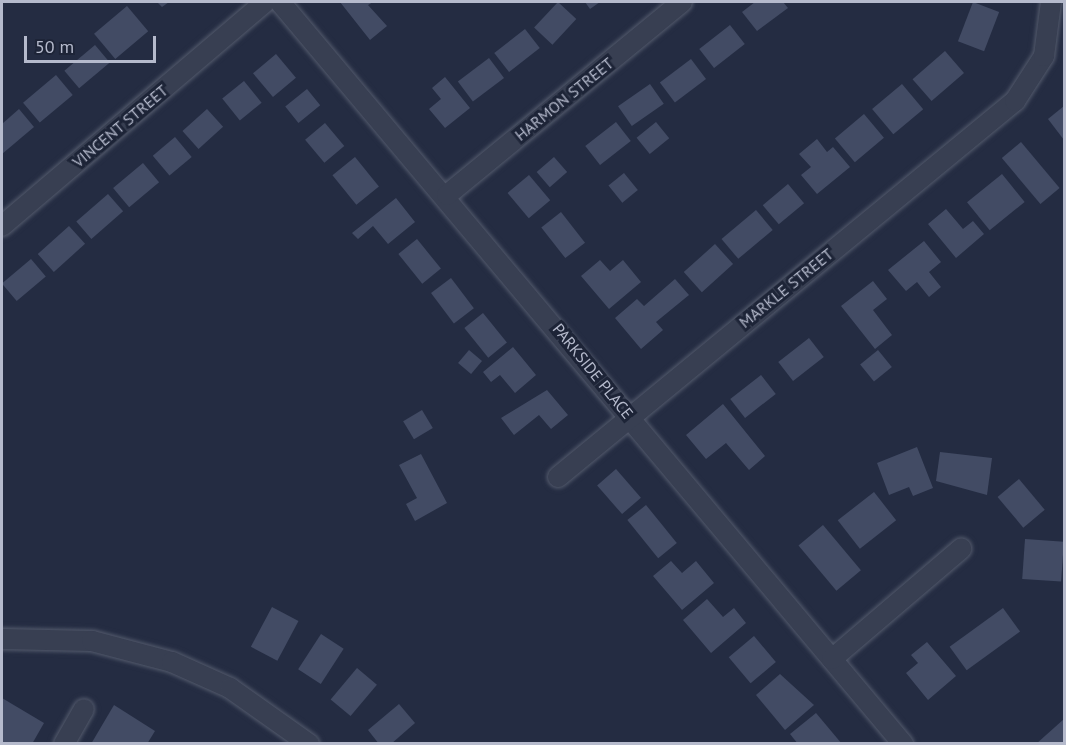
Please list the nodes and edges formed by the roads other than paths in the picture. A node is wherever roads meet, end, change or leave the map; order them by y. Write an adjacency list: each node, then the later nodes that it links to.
1 (265, 2): 6 (street, VINCENT STREET)
2 (280, 2): 5 (street, PARKSIDE PLACE)
3 (682, 2): 5 (street, HARMON STREET)
4 (1051, 2): 7 (street, MARKLE STREET)
5 (447, 195): 7 (street, PARKSIDE PLACE)
6 (2, 226)
7 (630, 418): 8 (street, MARKLE STREET); 11 (street, PARKSIDE PLACE)
8 (558, 477)
9 (960, 549): 11 (street)
10 (2, 639): 14 (street)
11 (832, 659): 15 (street, PARKSIDE PLACE)
12 (84, 709): 13 (street)
13 (64, 744)
14 (309, 744)
15 (903, 744)

